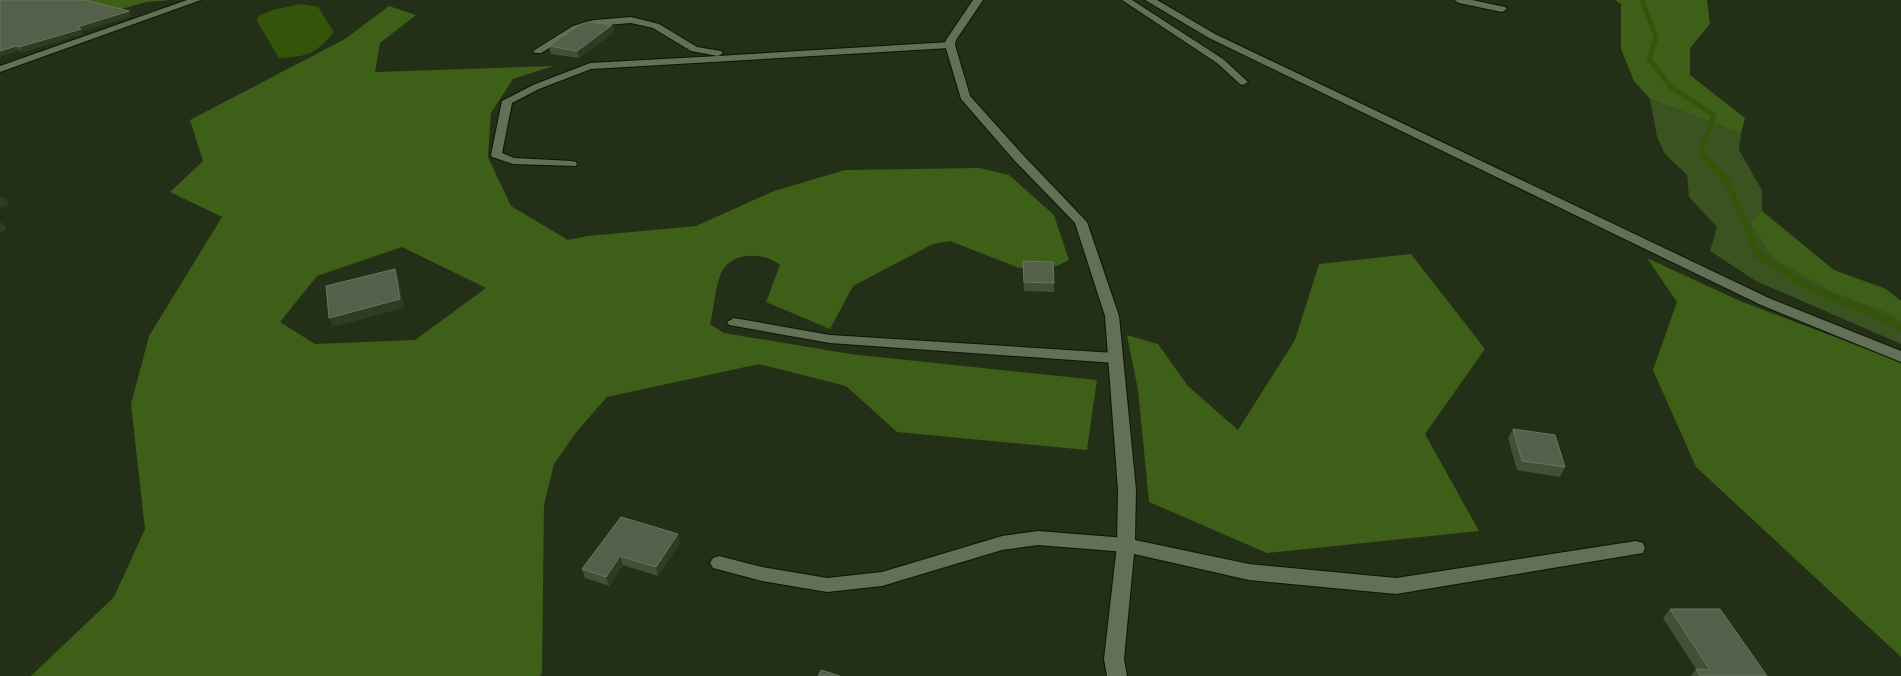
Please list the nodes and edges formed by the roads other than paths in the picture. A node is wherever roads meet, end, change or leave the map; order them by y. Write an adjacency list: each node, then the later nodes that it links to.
1 (196, 0): 9 (street)
2 (978, 0): 7 (street)
3 (1126, 0): 10 (lane)
4 (1150, 0): 13 (street)
5 (1460, 0): 6 (street)
6 (1502, 10)
7 (951, 42): 8 (lane); 11 (lane); 14 (street)
8 (538, 51)
9 (0, 68)
10 (1242, 82)
11 (572, 164)
12 (734, 322): 14 (lane)
13 (1901, 357)
14 (1115, 358): 15 (street)
15 (1126, 545): 16 (street); 17 (lane); 18 (street)
16 (1636, 548)
17 (718, 563)
18 (1117, 676)

